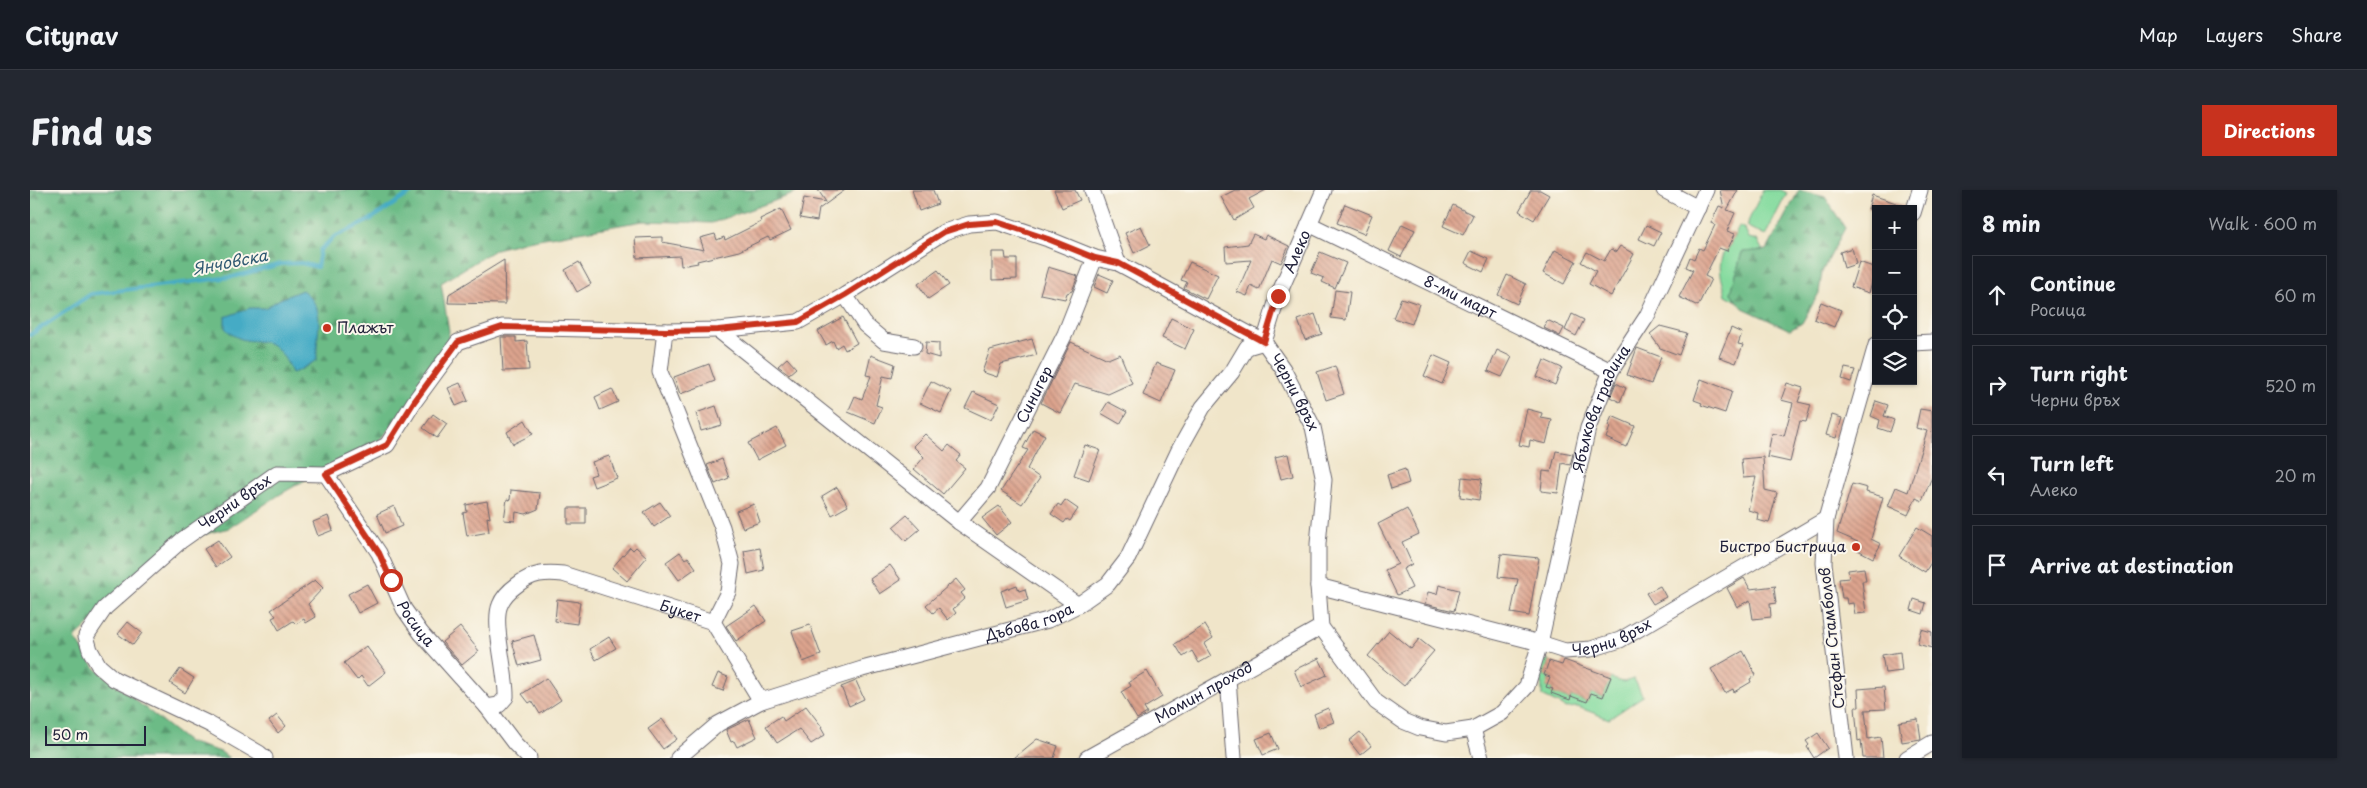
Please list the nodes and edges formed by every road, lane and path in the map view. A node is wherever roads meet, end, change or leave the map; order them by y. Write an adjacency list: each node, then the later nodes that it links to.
1 (1092, 190): 10 (street)
2 (1324, 190): 8 (street, Алеко)
3 (1664, 190): 7 (street)
4 (1706, 190): 7 (street, Ябълкова градина)
5 (1920, 190): 6 (street)
6 (1915, 205)
7 (1698, 208): 19 (street, Ябълкова градина)
8 (1309, 224): 14 (street, Алеко); 19 (street, 8-ми март)
9 (1095, 258): 10 (street, Черни връх); 11 (street, Черни връх); 22 (street, Синигер)
10 (1118, 263): 14 (street, Черни връх)
11 (845, 295): 12 (street, Черни връх); 17 (street)
12 (718, 330): 13 (street, Черни връх); 22 (street)
13 (665, 331): 20 (street, Черни връх); 25 (street, Букет)
14 (1264, 342): 23 (street, Черни връх); 24 (street, Дъбова гора)
15 (1932, 342): 16 (street)
16 (1917, 343)
17 (914, 346)
18 (1872, 360): 21 (street, Стефан Стамболов)
19 (1611, 371): 27 (street, Ябълкова градина)
20 (326, 474): 30 (street, Росица); 33 (street, Черни връх)
21 (1826, 518): 27 (street, Черни връх); 39 (street, Стефан Стамболов)
22 (959, 522): 24 (street)
23 (1318, 586): 26 (street, Черни връх); 27 (street, Черни връх)
24 (1078, 605): 29 (street, Дъбова гора)
25 (713, 622): 29 (street); 30 (street, Букет)
26 (1321, 627): 28 (street, Момин проход); 31 (street)
27 (1540, 642): 31 (street)
28 (1228, 679): 36 (street, Момин проход); 37 (street)
29 (761, 701): 35 (street, Дъбова гора)
30 (487, 706): 34 (street, Росица)
31 (1473, 729): 38 (street)
32 (1932, 743): 40 (street)
33 (265, 758)
34 (529, 758)
35 (678, 758)
36 (1088, 758)
37 (1234, 758)
38 (1481, 758)
39 (1846, 758)
40 (1907, 758)

